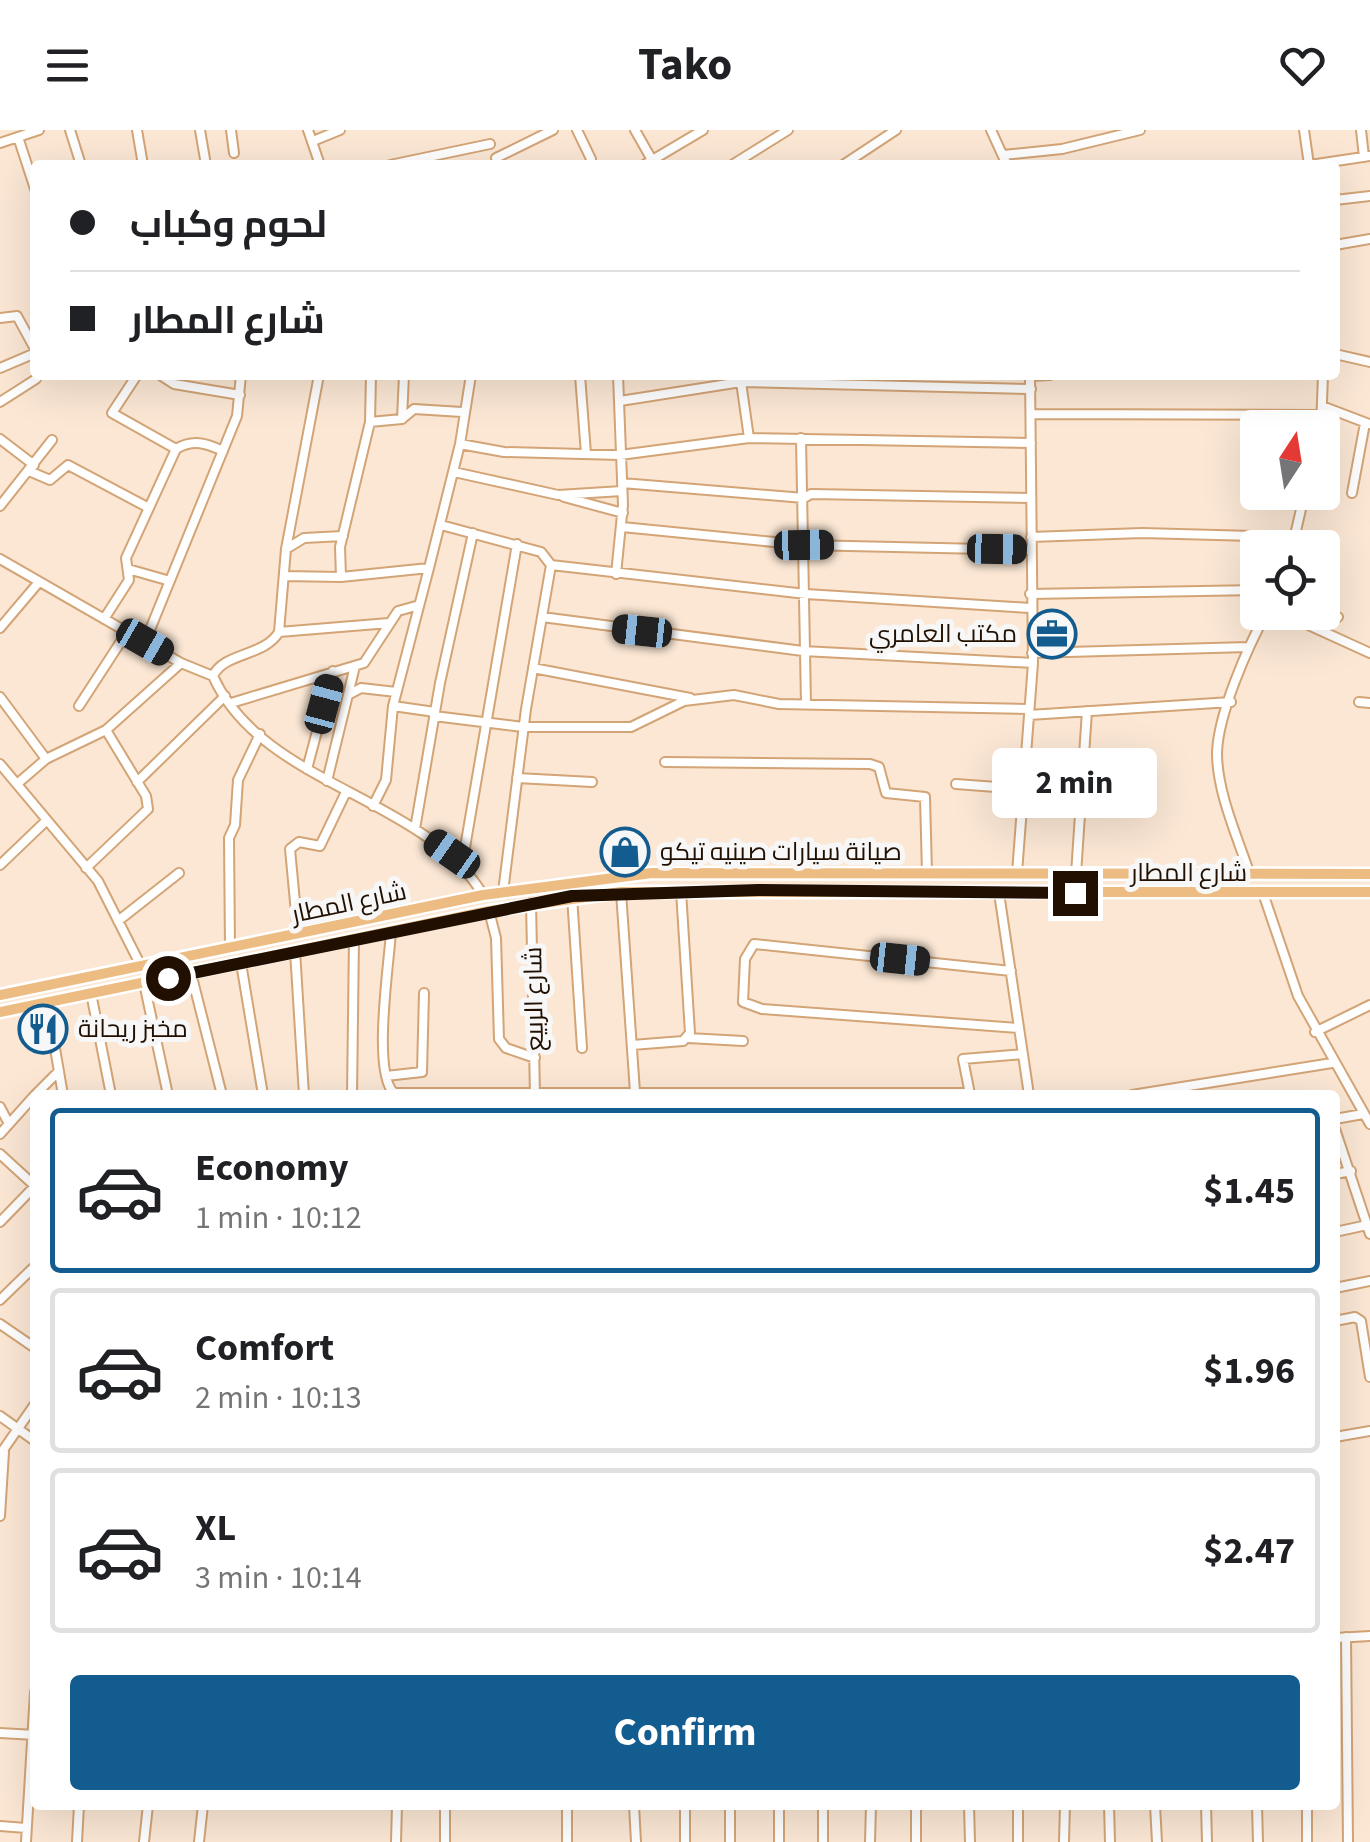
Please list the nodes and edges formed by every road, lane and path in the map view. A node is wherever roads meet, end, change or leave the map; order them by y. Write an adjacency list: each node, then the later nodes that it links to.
1 (39, 130): 21 (street)
2 (70, 130): 29 (street)
3 (138, 130): 30 (street)
4 (200, 130): 31 (street)
5 (231, 130): 26 (street)
6 (308, 130): 23 (street)
7 (340, 130): 23 (street)
8 (486, 130): 25 (street)
9 (553, 130): 35 (street)
10 (577, 130): 36 (street)
11 (635, 130): 37 (street)
12 (703, 130): 38 (street)
13 (788, 130): 39 (street)
14 (896, 130): 40 (street)
15 (991, 130): 27 (street)
16 (1084, 130): 24 (street)
17 (1140, 130): 20 (street)
18 (1304, 130): 42 (street)
19 (1361, 130): 28 (street)
20 (1123, 132): 24 (street)
21 (18, 136): 22 (street); 44 (street)
22 (1, 140)
23 (313, 141): 32 (street)
24 (1088, 143): 27 (street)
25 (490, 144): 33 (street); 34 (street)
26 (234, 153)
27 (1002, 154): 41 (street)
28 (1367, 156): 43 (street)
29 (79, 160)
30 (142, 160)
31 (205, 160)
32 (319, 160)
33 (414, 160)
34 (495, 160)
35 (500, 160)
36 (591, 160)
37 (647, 160)
38 (653, 160)
39 (740, 160)
40 (851, 160)
41 (1004, 160)
42 (1309, 160)
43 (1340, 160)
44 (30, 173)
45 (1370, 196): 46 (street)
46 (1340, 199)
47 (1370, 239): 48 (street)
48 (1340, 244)
49 (0, 318): 50 (street)
50 (30, 343)
51 (30, 353): 54 (street)
52 (1340, 355): 53 (street)
53 (1370, 362)
54 (0, 368)
55 (34, 380): 73 (street)
56 (134, 380): 89 (street)
57 (168, 380): 72 (street)
58 (242, 380): 72 (street)
59 (318, 380): 111 (street)
60 (372, 380): 81 (street)
61 (404, 380): 80 (street)
62 (470, 380): 77 (street)
63 (580, 380): 91 (street)
64 (618, 380): 74 (street)
65 (767, 380): 69 (street); 70 (street)
66 (891, 380): 70 (street)
67 (1030, 380): 71 (street)
68 (1322, 380): 75 (street)
69 (742, 382): 74 (street); 83 (street)
70 (891, 387): 71 (street)
71 (1030, 390): 78 (street)
72 (240, 395): 90 (street)
73 (0, 402)
74 (620, 402): 92 (street)
75 (1322, 410)
76 (1240, 411): 78 (street)
77 (462, 412): 80 (street); 88 (street)
78 (1031, 414): 87 (street)
79 (1340, 416): 82 (street)
80 (402, 420): 81 (street)
81 (370, 422): 106 (street)
82 (1367, 424): 96 (street)
83 (749, 438): 84 (street); 92 (street)
84 (801, 438): 87 (street); 98 (street)
85 (0, 439): 93 (street)
86 (52, 440): 93 (street)
87 (1031, 442): 99 (street)
88 (460, 444): 91 (street); 94 (street)
89 (176, 449): 90 (street); 101 (street)
90 (223, 451): 120 (street)
91 (586, 454): 92 (street)
92 (620, 455): 95 (street)
93 (31, 468): 100 (street); 101 (street)
94 (454, 472): 97 (street); 103 (street)
95 (622, 487): 97 (street); 98 (street); 102 (street)
96 (1352, 493)
97 (558, 495): 102 (street)
98 (804, 498): 99 (street); 110 (street)
99 (1031, 498): 108 (street)
100 (0, 506)
101 (149, 508): 116 (street)
102 (622, 513): 104 (street)
103 (441, 525): 105 (street); 115 (street)
104 (622, 527): 110 (street); 117 (street)
105 (473, 533): 109 (street); 158 (street)
106 (343, 536): 111 (street); 119 (street)
107 (1240, 536): 108 (street)
108 (1031, 537): 112 (street)
109 (517, 544): 114 (street); 159 (street)
110 (804, 545): 112 (street); 123 (street)
111 (286, 550): 118 (street)
112 (1031, 550): 124 (street)
113 (0, 560): 121 (street)
114 (551, 564): 117 (street); 127 (street)
115 (429, 568): 119 (street); 125 (street)
116 (128, 569): 120 (street); 128 (street)
117 (616, 574): 123 (street)
118 (284, 576): 119 (street); 134 (street)
119 (341, 577)
120 (170, 581): 135 (street)
121 (39, 582): 128 (street); 130 (street)
122 (1240, 590): 124 (street)
123 (806, 594): 126 (street); 137 (street)
124 (1030, 594): 126 (street)
125 (416, 606): 129 (street); 145 (street)
126 (1030, 608): 139 (street)
127 (542, 617): 137 (street); 142 (street)
128 (104, 619): 133 (street)
129 (389, 623): 134 (street); 141 (street)
130 (0, 628)
131 (1258, 630): 136 (street)
132 (1320, 630): 138 (street)
133 (127, 632): 135 (street); 154 (street)
134 (278, 632): 144 (street)
135 (145, 642): 140 (street)
136 (1248, 647): 139 (street); 150 (street)
137 (803, 651): 139 (street); 152 (street)
138 (1370, 653)
139 (1033, 658): 157 (street)
140 (181, 663): 144 (street); 161 (street)
141 (355, 666): 143 (street); 146 (street)
142 (533, 668): 148 (street); 160 (street)
143 (334, 671): 149 (street); 166 (street)
144 (212, 676): 149 (street)
145 (396, 692): 146 (street); 155 (street)
146 (348, 695): 168 (street)
147 (0, 697): 163 (street)
148 (693, 699): 152 (street); 160 (street)
149 (228, 700): 162 (street); 169 (street)
150 (1230, 702): 156 (street); 188 (street)
151 (1360, 702): 153 (street)
152 (806, 704): 157 (street)
153 (1370, 704)
154 (79, 706)
155 (393, 706): 158 (street); 175 (street)
156 (1087, 711): 157 (street); 186 (street)
157 (1029, 712): 173 (street)
158 (434, 714): 159 (street); 177 (street)
159 (489, 722): 160 (street); 179 (street)
160 (523, 727): 167 (street)
161 (106, 730): 163 (street); 169 (street)
162 (260, 734): 166 (street); 208 (street)
163 (46, 759): 171 (street)
164 (665, 762): 184 (street)
165 (0, 764): 171 (street)
166 (307, 768): 168 (street)
167 (517, 778): 170 (street); 192 (street)
168 (327, 781): 174 (street)
169 (137, 782): 180 (street)
170 (592, 782)
171 (17, 784): 176 (street)
172 (956, 784): 173 (street)
173 (1023, 789): 185 (street)
174 (346, 792): 175 (street); 205 (street)
175 (373, 806): 177 (street)
176 (47, 820): 178 (street); 180 (street)
177 (415, 829): 179 (street)
178 (0, 865)
179 (462, 865): 197 (street)
180 (86, 868): 201 (street)
181 (744, 872): 182 (main road, شارع المطار); 189 (main road); 192 (main road, شارع المطار)
182 (775, 872): 184 (main road, شارع المطار); 190 (main road)
183 (178, 873): 201 (street)
184 (928, 873): 185 (main road, شارع المطار)
185 (1017, 874): 186 (main road, شارع المطار)
186 (1076, 874): 188 (main road, شارع المطار)
187 (1370, 874): 188 (main road, شارع المطار)
188 (1250, 875)
189 (744, 890): 190 (main road, شارع المطار); 191 (main road, شارع المطار)
190 (776, 890): 195 (main road, شارع المطار)
191 (680, 891): 193 (main road, شارع المطار); 224 (street)
192 (503, 892): 197 (main road, شارع المطار)
193 (621, 892): 198 (main road, شارع المطار); 226 (street)
194 (1370, 892): 196 (main road, شارع المطار)
195 (999, 893): 196 (main road, شارع المطار); 212 (street)
196 (1263, 893): 223 (street)
197 (482, 895): 202 (main road, شارع المطار)
198 (572, 896): 199 (main road, شارع المطار); 227 (street)
199 (531, 903): 200 (main road, شارع المطار); 229 (street, شارع الربيع)
200 (489, 911): 204 (main road, شارع المطار); 229 (street)
201 (118, 921): 211 (street)
202 (360, 921): 203 (main road, شارع المطار); 206 (main road)
203 (333, 927): 205 (main road, شارع المطار); 207 (main road)
204 (391, 932): 206 (main road, شارع المطار); 232 (street)
205 (298, 934): 208 (main road, شارع المطار)
206 (358, 938): 207 (main road, شارع المطار); 240 (street)
207 (336, 943): 209 (main road, شارع المطار)
208 (230, 948): 211 (main road, شارع المطار)
209 (295, 951): 210 (main road, شارع المطار); 239 (street)
210 (241, 963): 213 (main road, شارع المطار); 238 (street)
211 (141, 966): 215 (main road, شارع المطار)
212 (1010, 970): 222 (street); 222 (street)
213 (192, 973): 214 (main road, شارع المطار); 237 (street)
214 (144, 982): 218 (main road, شارع المطار); 236 (street)
215 (40, 987): 217 (main road, شارع المطار); 219 (main road)
216 (424, 992): 232 (street)
217 (4, 994): 221 (main road)
218 (91, 994): 219 (main road, شارع المطار); 235 (street)
219 (44, 1003): 221 (main road, شارع المطار); 231 (street)
220 (1370, 1004): 223 (street)
221 (5, 1011)
222 (1019, 1028): 228 (street)
223 (1315, 1032): 230 (street)
224 (688, 1038): 225 (street); 226 (street)
225 (743, 1041)
226 (632, 1045): 243 (street)
227 (582, 1048)
228 (1022, 1054): 244 (street); 245 (street)
229 (535, 1058): 242 (street, شارع الربيع)
230 (1332, 1063): 246 (street); 249 (street)
231 (59, 1070): 233 (street); 234 (street)
232 (386, 1076): 241 (street)
233 (40, 1090)
234 (63, 1090)
235 (111, 1090)
236 (167, 1090)
237 (221, 1090)
238 (262, 1090)
239 (304, 1090)
240 (352, 1090)
241 (393, 1090)
242 (535, 1090)
243 (633, 1090)
244 (970, 1090)
245 (1027, 1090)
246 (1163, 1090)
247 (30, 1101): 251 (street)
248 (0, 1107): 251 (street)
249 (1363, 1114): 250 (street); 252 (street)
250 (1340, 1118)
251 (9, 1124): 253 (street)
252 (1370, 1124)
253 (0, 1134)
254 (1340, 1143): 256 (street)
255 (0, 1154): 258 (street)
256 (1350, 1171): 257 (street); 261 (street)
257 (1340, 1173)
258 (30, 1181)
259 (30, 1191): 260 (street)
260 (0, 1222)
261 (1368, 1229): 262 (street)
262 (1340, 1232)
263 (30, 1271): 266 (street)
264 (1370, 1282): 265 (street)
265 (1340, 1287)
266 (0, 1300)
267 (1340, 1320): 270 (street)
268 (0, 1324): 269 (street)
269 (30, 1345)
270 (1370, 1377)
271 (30, 1411): 273 (street)
272 (0, 1416): 273 (street)
273 (18, 1429): 276 (street); 277 (street)
274 (1370, 1431): 275 (street)
275 (1340, 1436)
276 (30, 1437)
277 (2, 1453): 278 (street)
278 (0, 1516)
279 (1370, 1636): 280 (street)
280 (1346, 1637): 281 (street); 330 (street)
281 (1340, 1638)
282 (0, 1733): 283 (street)
283 (30, 1735)
284 (30, 1782): 307 (street)
285 (79, 1810): 309 (street)
286 (147, 1810): 310 (street)
287 (203, 1810): 311 (street)
288 (397, 1810): 312 (street)
289 (445, 1810): 313 (street)
290 (567, 1810): 314 (street)
291 (634, 1810): 315 (street)
292 (685, 1810): 316 (street)
293 (730, 1810): 317 (street)
294 (779, 1810): 318 (street)
295 (823, 1810): 319 (street)
296 (870, 1810): 320 (street)
297 (916, 1810): 321 (street)
298 (970, 1810): 322 (street)
299 (1018, 1810): 323 (street)
300 (1065, 1810): 324 (street)
301 (1109, 1810): 325 (street)
302 (1155, 1810): 326 (street)
303 (1206, 1810): 327 (street)
304 (1257, 1810): 328 (street)
305 (1307, 1810): 329 (street)
306 (0, 1826): 307 (street)
307 (26, 1828): 308 (street)
308 (26, 1842)
309 (77, 1842)
310 (144, 1842)
311 (199, 1842)
312 (396, 1842)
313 (445, 1842)
314 (567, 1842)
315 (636, 1842)
316 (685, 1842)
317 (730, 1842)
318 (779, 1842)
319 (823, 1842)
320 (870, 1842)
321 (916, 1842)
322 (970, 1842)
323 (1018, 1842)
324 (1064, 1842)
325 (1110, 1842)
326 (1156, 1842)
327 (1207, 1842)
328 (1258, 1842)
329 (1306, 1842)
330 (1348, 1842)

